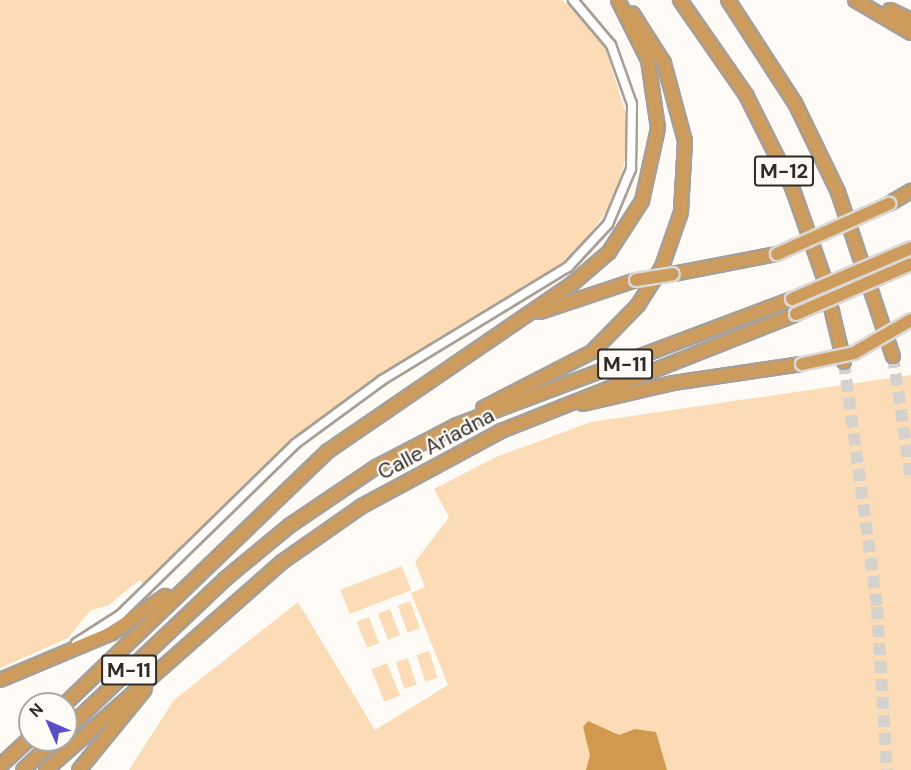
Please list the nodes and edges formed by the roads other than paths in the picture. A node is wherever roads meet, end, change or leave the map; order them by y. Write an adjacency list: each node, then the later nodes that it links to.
1 (573, 0): 20 (street)
2 (619, 0): 12 (highway); 17 (highway)
3 (680, 0): 15 (highway, M-12)
4 (728, 0): 14 (highway, M-12)
5 (855, 0): 8 (highway)
6 (869, 0): 7 (highway)
7 (911, 20)
8 (911, 33)
9 (911, 193): 12 (highway, bridge)
10 (911, 248): 17 (highway, Calle Ariadna / M-11, bridge)
11 (911, 264): 16 (highway, Calle Ariadna / M-11, bridge)
12 (520, 320): 18 (highway)
13 (911, 320): 16 (highway, bridge)
14 (893, 356)
15 (844, 362)
16 (541, 414): 19 (highway, Calle Ariadna / M-11)
17 (457, 425): 22 (highway, Calle Ariadna / M-11)
18 (199, 570): 20 (highway); 21 (highway)
19 (174, 655): 27 (highway, Calle Ariadna / M-11); 28 (highway)
20 (0, 679)
21 (77, 692)
22 (78, 719)
23 (18, 749): 25 (highway)
24 (43, 752): 26 (highway)
25 (0, 766)
26 (23, 770)
27 (46, 770)
28 (79, 770)

